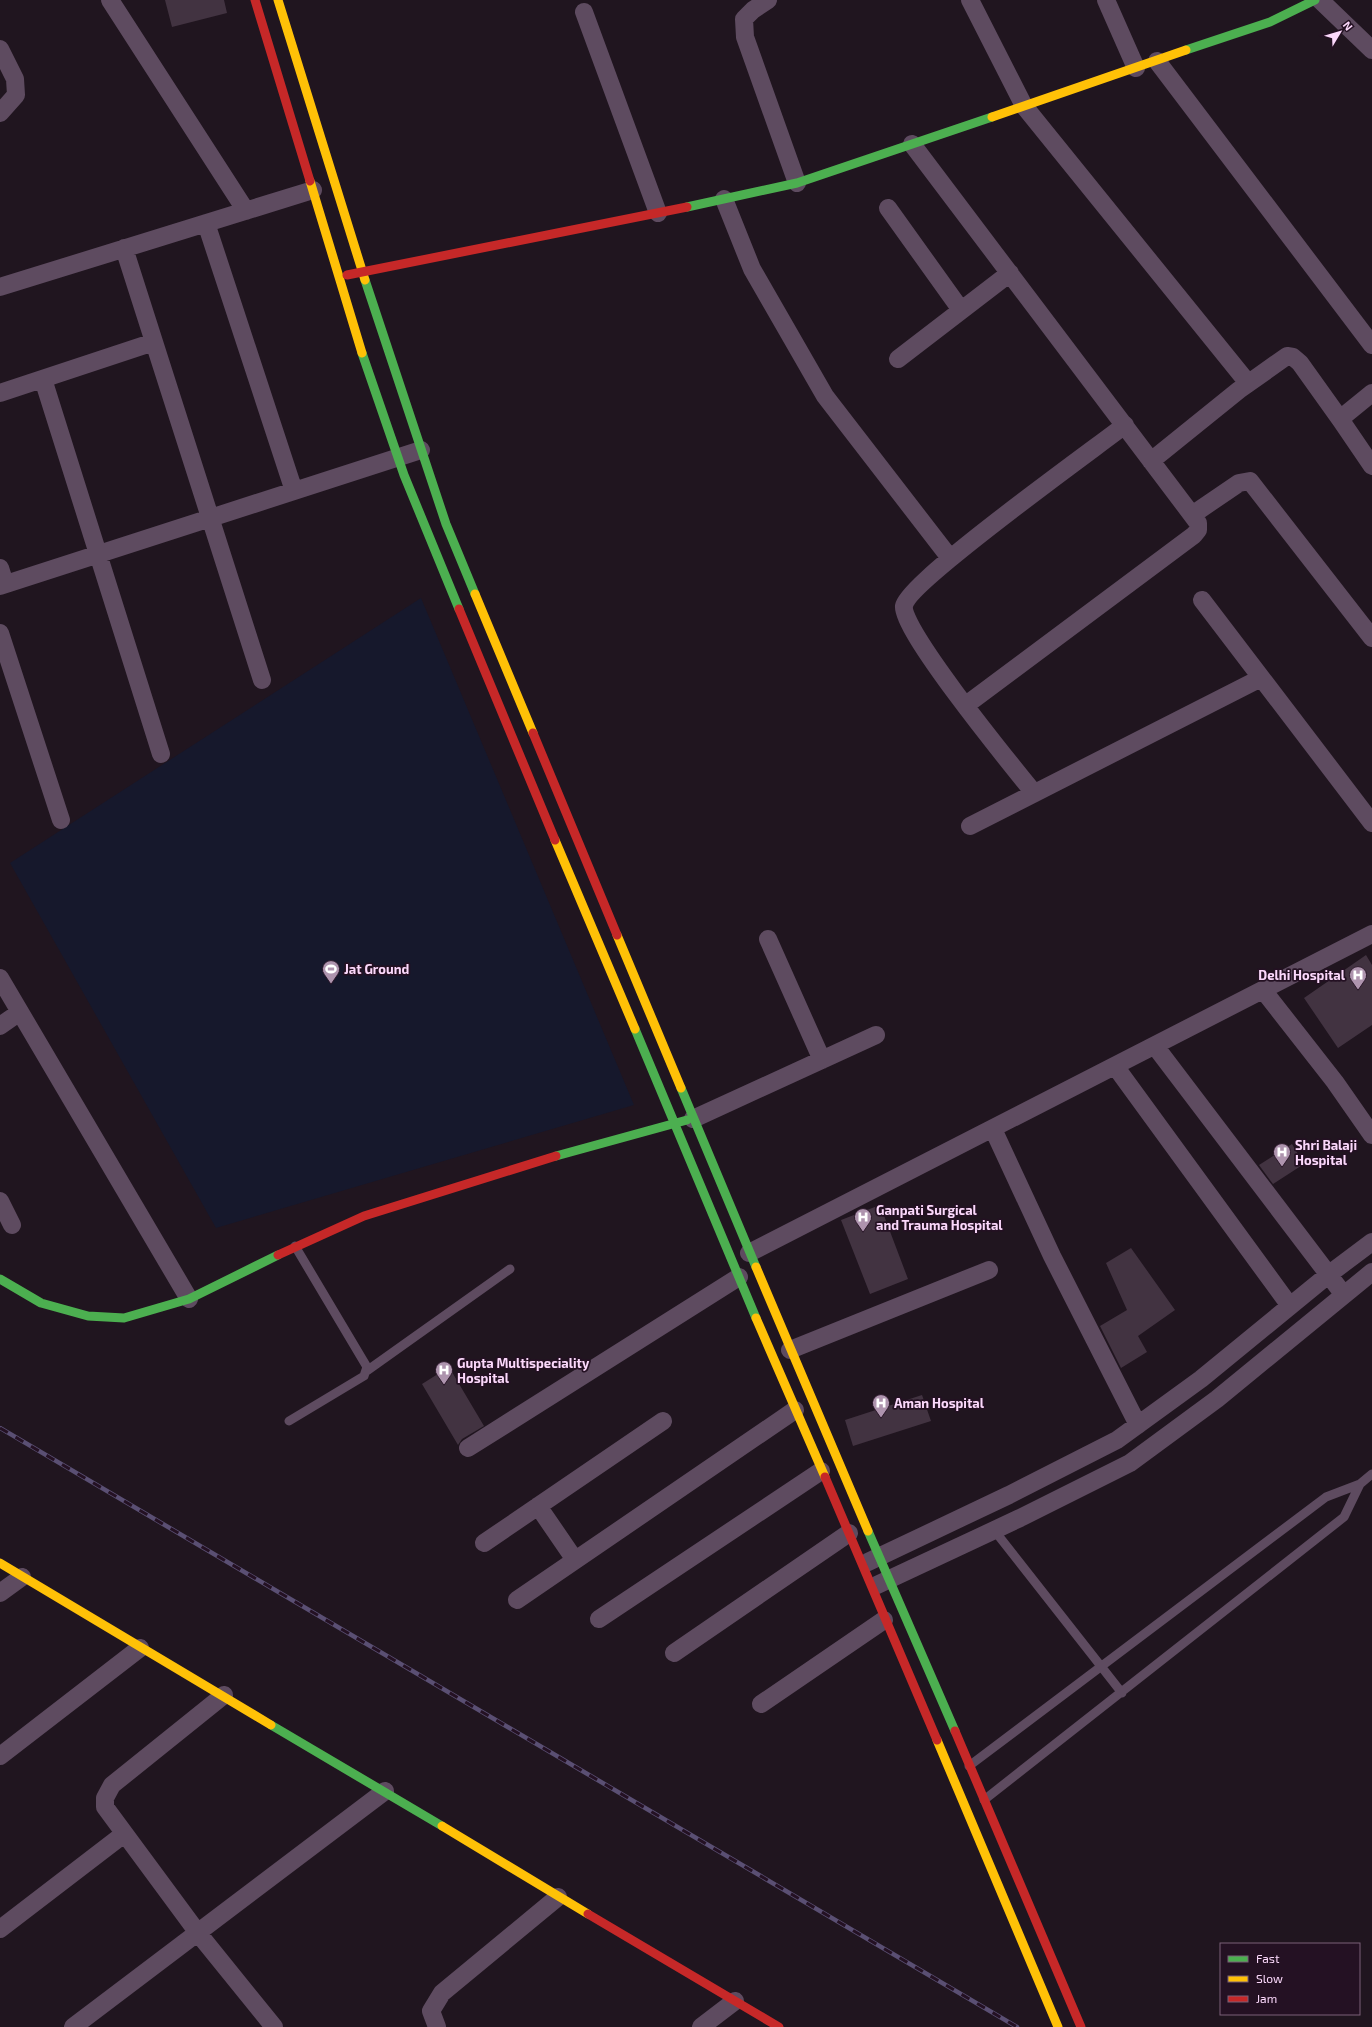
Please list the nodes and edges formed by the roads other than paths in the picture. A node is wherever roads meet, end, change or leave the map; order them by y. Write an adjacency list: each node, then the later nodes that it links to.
1 (110, 0): 21 (street)
2 (255, 0): 18 (main road)
3 (278, 0): 25 (main road)
4 (768, 0): 17 (street)
5 (970, 0): 14 (street)
6 (1106, 0): 13 (street)
7 (1315, 0): 12 (main road)
8 (1320, 0): 11 (street)
9 (584, 12): 22 (street)
10 (0, 49): 15 (street)
11 (1372, 50)
12 (1157, 60): 13 (main road); 31 (street)
13 (1136, 68): 14 (main road)
14 (1024, 106): 16 (main road); 34 (street)
15 (0, 113)
16 (912, 144): 17 (main road); 26 (street)
17 (797, 183): 19 (main road)
18 (313, 190): 21 (street); 27 (main road)
19 (724, 199): 22 (main road); 47 (street)
20 (888, 208): 29 (street)
21 (246, 211): 23 (street)
22 (658, 213): 25 (main road)
23 (206, 223): 24 (street); 43 (street)
24 (124, 248): 28 (street); 30 (street)
25 (362, 272): 27 (main road); 39 (main road)
26 (1010, 273): 29 (street); 38 (street)
27 (339, 276): 40 (main road)
28 (0, 287)
29 (961, 310): 32 (street)
30 (154, 342): 33 (street); 45 (street)
31 (1372, 345)
32 (898, 359)
33 (43, 379): 35 (street); 46 (street)
34 (1248, 383): 37 (street); 41 (street)
35 (0, 393)
36 (1372, 393): 37 (street)
37 (1340, 419): 42 (street)
38 (1125, 426): 41 (street); 47 (street)
39 (421, 450): 40 (street); 61 (main road)
40 (398, 457): 43 (street); 61 (main road)
41 (1151, 461): 44 (street)
42 (1372, 466)
43 (294, 491): 45 (street)
44 (1192, 515): 51 (street); 54 (street)
45 (210, 517): 46 (street); 53 (street)
46 (98, 553): 48 (street); 55 (street)
47 (950, 558): 54 (street)
48 (2, 579)
49 (1202, 600): 52 (street)
50 (0, 633): 58 (street)
51 (1372, 638)
52 (1262, 678): 56 (street); 57 (street)
53 (262, 680)
54 (966, 705): 56 (street)
55 (161, 754)
56 (1034, 793): 60 (street)
57 (1366, 802): 59 (street)
58 (62, 820)
59 (1372, 822)
60 (970, 826)
61 (588, 892): 72 (main road); 73 (main road)
62 (1372, 934): 65 (street)
63 (768, 939): 70 (street)
64 (0, 978): 66 (street)
65 (1263, 990): 69 (street); 75 (street)
66 (20, 1012): 67 (street); 88 (street)
67 (0, 1026)
68 (876, 1035): 70 (street)
69 (1154, 1046): 71 (street); 84 (street)
70 (822, 1060): 72 (street)
71 (1115, 1066): 74 (street); 89 (street)
72 (694, 1119): 73 (main road); 80 (main road)
73 (674, 1124): 79 (main road); 85 (main road)
74 (993, 1129): 80 (street); 95 (street)
75 (1372, 1135)
76 (0, 1201): 77 (street)
77 (12, 1225)
78 (1372, 1242): 84 (street)
79 (295, 1246): 88 (main road); 91 (lane)
80 (749, 1253): 90 (main road)
81 (510, 1269): 91 (lane)
82 (989, 1270): 90 (street)
83 (1372, 1272): 87 (street)
84 (1328, 1275): 87 (street); 89 (street)
85 (739, 1276): 92 (main road); 96 (street)
86 (0, 1279): 88 (main road)
87 (1344, 1295): 101 (street)
88 (189, 1299)
89 (1290, 1306): 95 (street)
90 (790, 1350): 104 (main road)
91 (368, 1370): 93 (lane)
92 (795, 1410): 97 (main road); 105 (street)
93 (289, 1421)
94 (663, 1421): 100 (street)
95 (1138, 1425): 104 (street)
96 (468, 1448)
97 (821, 1471): 102 (main road); 113 (street)
98 (1372, 1474): 99 (lane)
99 (1360, 1484): 117 (lane); 118 (lane)
100 (538, 1506): 103 (street); 105 (street)
101 (994, 1530): 109 (street); 117 (lane)
102 (849, 1533): 107 (main road); 116 (street)
103 (484, 1543)
104 (879, 1556): 107 (street); 109 (main road)
105 (575, 1560): 112 (street)
106 (0, 1563): 108 (main road)
107 (861, 1565): 110 (main road)
108 (22, 1577): 111 (street); 115 (main road)
109 (889, 1580): 110 (street); 122 (main road)
110 (871, 1588): 114 (main road)
111 (0, 1593)
112 (517, 1600)
113 (599, 1619)
114 (884, 1620): 120 (street); 123 (main road)
115 (140, 1648): 119 (main road); 121 (street)
116 (674, 1653)
117 (1100, 1666): 118 (lane); 122 (lane)
118 (1122, 1693): 125 (lane)
119 (224, 1696): 124 (main road); 126 (street)
120 (761, 1704)
121 (0, 1756)
122 (970, 1766): 123 (lane); 125 (main road)
123 (952, 1778): 125 (main road)
124 (385, 1791): 127 (main road); 129 (street)
125 (976, 1807): 136 (main road); 137 (main road)
126 (124, 1834): 128 (street); 129 (street)
127 (558, 1897): 130 (main road); 133 (street)
128 (0, 1929)
129 (198, 1934): 131 (street); 132 (street)
130 (736, 2001): 134 (street); 135 (main road)
131 (74, 2027)
132 (274, 2027)
133 (437, 2027)
134 (701, 2027)
135 (779, 2027)
136 (1058, 2027)
137 (1081, 2027)

